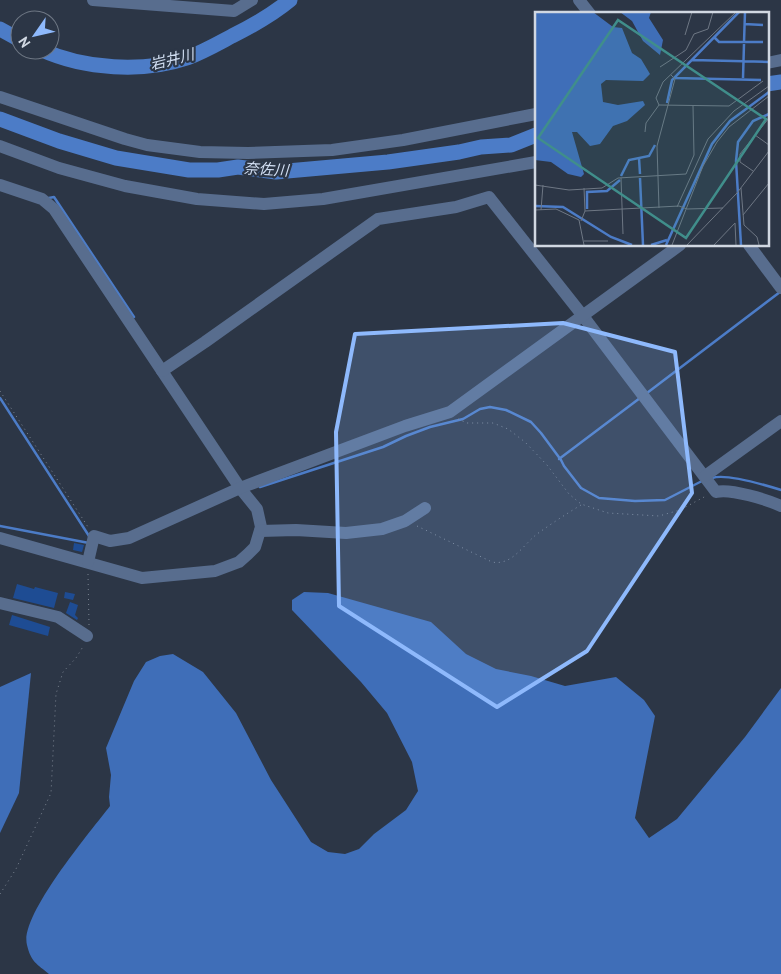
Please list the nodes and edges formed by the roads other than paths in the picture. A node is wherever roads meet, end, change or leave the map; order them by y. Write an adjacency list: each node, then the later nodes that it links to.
1 (100, 0): 2 (street)
2 (252, 0)
3 (579, 0): 4 (street)
4 (588, 12)
5 (781, 60): 6 (street)
6 (768, 63)
7 (0, 98): 8 (street)
8 (535, 114)
9 (0, 146): 10 (street)
10 (535, 162)
11 (0, 185): 16 (street)
12 (679, 246): 15 (street)
13 (750, 246): 14 (street)
14 (781, 288)
15 (583, 316): 16 (street); 18 (street); 19 (street)
16 (162, 371): 19 (street)
17 (781, 421): 18 (street)
18 (705, 476): 20 (street)
19 (240, 488): 22 (street); 24 (street)
20 (781, 506)
21 (425, 508): 22 (street)
22 (260, 530): 24 (street)
23 (0, 538): 24 (street)
24 (88, 562)
25 (0, 603): 26 (street)
26 (87, 636)

